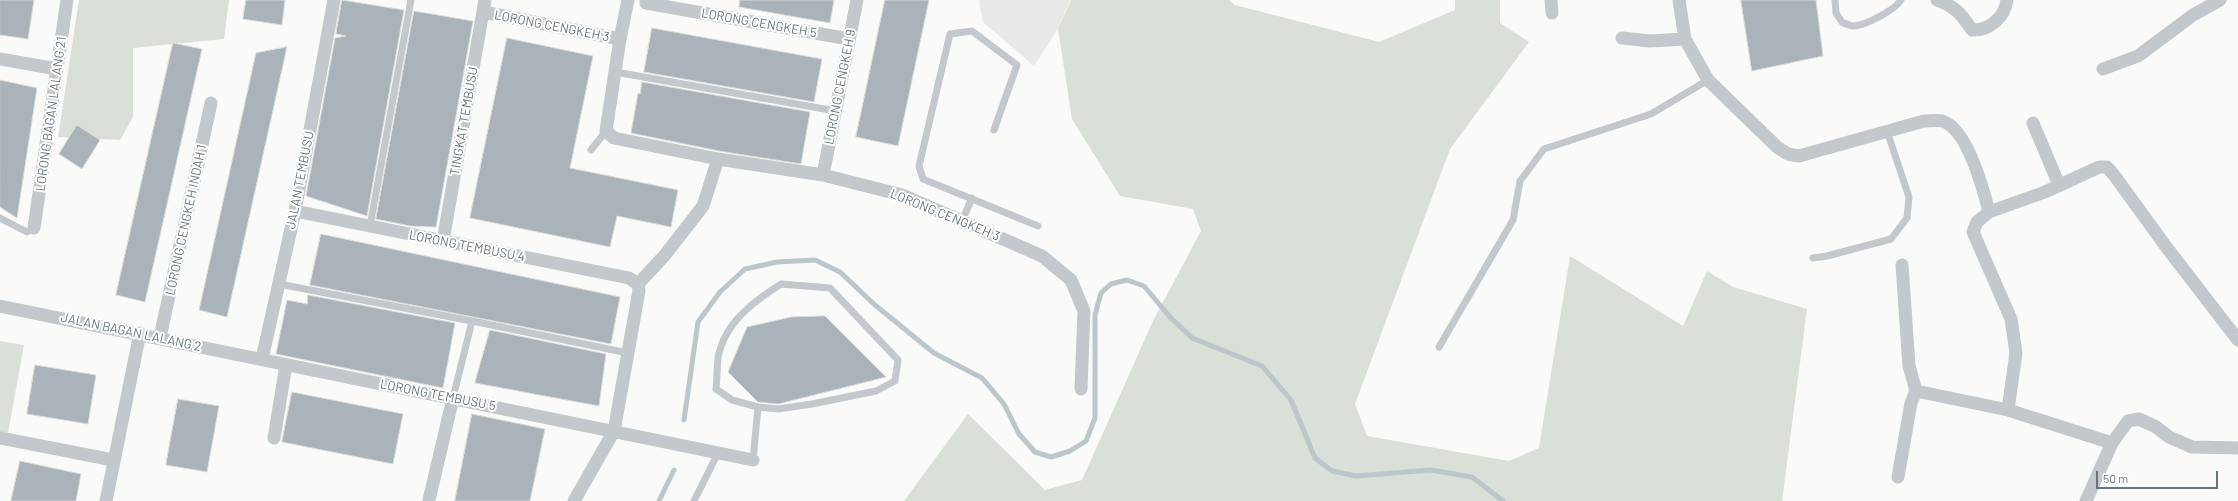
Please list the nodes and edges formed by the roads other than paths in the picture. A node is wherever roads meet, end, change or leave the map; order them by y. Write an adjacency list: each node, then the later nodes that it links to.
1 (67, 0): 19 (street, LORONG BAGAN LALANG 21)
2 (334, 0): 34 (street, JALAN TEMBUSU)
3 (411, 0): 38 (lane)
4 (628, 0): 15 (street)
5 (857, 0): 16 (street, LORONG CENGKEH 9)
6 (1679, 0): 17 (street)
7 (1835, 0): 8 (lane)
8 (1900, 0)
9 (1937, 0): 10 (street)
10 (2007, 0)
11 (2220, 0): 20 (street)
12 (646, 3): 16 (street, LORONG CENGKEH 5)
13 (484, 6): 15 (street, LORONG CENGKEH 3); 41 (street, TINGKAT TEMBUSU)
14 (1622, 38): 17 (street)
15 (620, 39): 21 (street)
16 (849, 39): 24 (street, LORONG CENGKEH 9)
17 (1685, 39): 22 (street)
18 (0, 59): 19 (street)
19 (57, 69): 40 (street, LORONG BAGAN LALANG 21)
20 (2103, 69)
21 (615, 72): 24 (lane); 27 (street)
22 (1708, 80): 28 (street); 51 (lane)
23 (211, 103): 49 (street, LORONG CENGKEH INDAH 1)
24 (836, 111): 31 (street, LORONG CENGKEH 9)
25 (2033, 124): 32 (street)
26 (994, 130): 33 (lane)
27 (606, 131): 29 (lane); 30 (street, LORONG CENGKEH 3)
28 (1887, 131): 35 (street); 42 (lane)
29 (591, 150)
30 (718, 159): 31 (street, LORONG CENGKEH 3); 45 (street)
31 (823, 175): 37 (street, LORONG CENGKEH 3)
32 (2059, 185): 35 (street); 50 (street)
33 (972, 198): 37 (lane); 39 (lane)
34 (295, 211): 38 (street, LORONG TEMBUSU 4); 44 (street, JALAN TEMBUSU)
35 (1989, 212): 59 (street)
36 (0, 218): 40 (lane)
37 (962, 221): 55 (street, LORONG CENGKEH 3)
38 (370, 226): 41 (street, LORONG TEMBUSU 4)
39 (1038, 226)
40 (34, 228)
41 (443, 241): 45 (street, LORONG TEMBUSU 4)
42 (1813, 258)
43 (1902, 265): 56 (street)
44 (279, 284): 47 (lane); 53 (street, JALAN TEMBUSU)
45 (638, 284): 52 (street)
46 (0, 306): 48 (street, JALAN BAGAN LALANG 2)
47 (472, 321): 52 (lane); 57 (lane)
48 (140, 333): 49 (street, JALAN BAGAN LALANG 2); 66 (street)
49 (160, 338): 53 (street, JALAN BAGAN LALANG 2)
50 (2238, 340)
51 (1439, 347)
52 (628, 353): 60 (street)
53 (262, 359): 54 (street, LORONG TEMBUSU 5)
54 (286, 365): 57 (street, LORONG TEMBUSU 5); 62 (street)
55 (1081, 389)
56 (1916, 391): 59 (street); 68 (street)
57 (453, 398): 60 (street, LORONG TEMBUSU 5); 69 (street)
58 (758, 407): 58 (lane); 67 (lane)
59 (2008, 410): 63 (street)
60 (614, 431): 65 (street, LORONG TEMBUSU 5); 71 (street)
61 (0, 438): 66 (street)
62 (274, 438)
63 (2112, 443): 64 (street); 73 (street)
64 (2238, 448)
65 (718, 452): 67 (street, LORONG TEMBUSU 5); 72 (lane)
66 (113, 460): 70 (street)
67 (752, 460)
68 (1898, 476)
69 (429, 500)
70 (106, 501)
71 (574, 501)
72 (694, 501)
73 (2086, 501)

